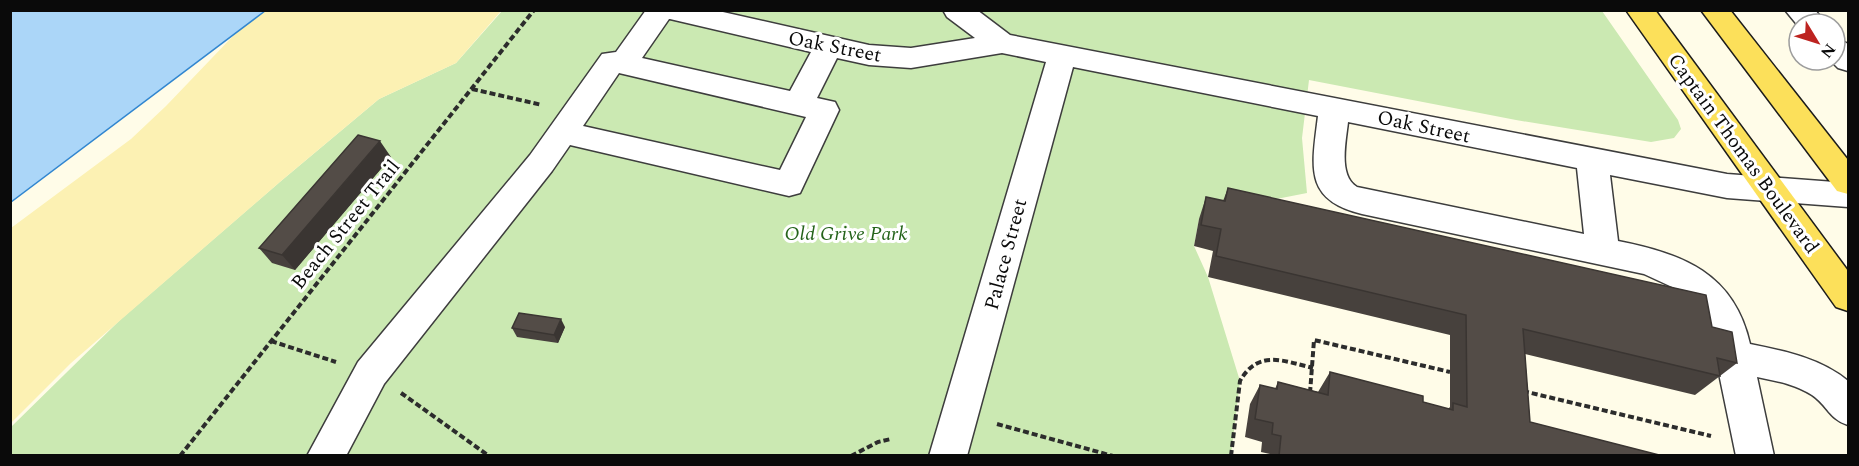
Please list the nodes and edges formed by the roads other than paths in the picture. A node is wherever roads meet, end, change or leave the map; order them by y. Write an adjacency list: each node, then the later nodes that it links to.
1 (661, 10): 9 (street)
2 (670, 10): 7 (street, Oak Street)
3 (957, 10): 6 (street, Oak Street)
4 (1640, 10): 15 (main road, Captain Thomas Boulevard)
5 (1715, 10): 14 (main road)
6 (1002, 43): 7 (street, Oak Street); 8 (street, Oak Street)
7 (828, 46): 10 (street)
8 (1062, 54): 11 (street, Oak Street); 22 (street, Palace Street)
9 (622, 63): 10 (street); 12 (street)
10 (799, 104): 12 (street)
11 (1334, 108): 13 (street, Oak Street); 17 (street)
12 (568, 122): 21 (street)
13 (1592, 160): 15 (street, Oak Street); 17 (street)
14 (1848, 182)
15 (1772, 190): 16 (street, Oak Street); 18 (main road, Captain Thomas Boulevard)
16 (1848, 195)
17 (1603, 251): 19 (street)
18 (1848, 297)
19 (1734, 356): 20 (street); 23 (street)
20 (1848, 408)
21 (326, 456)
22 (948, 456)
23 (1755, 456)

